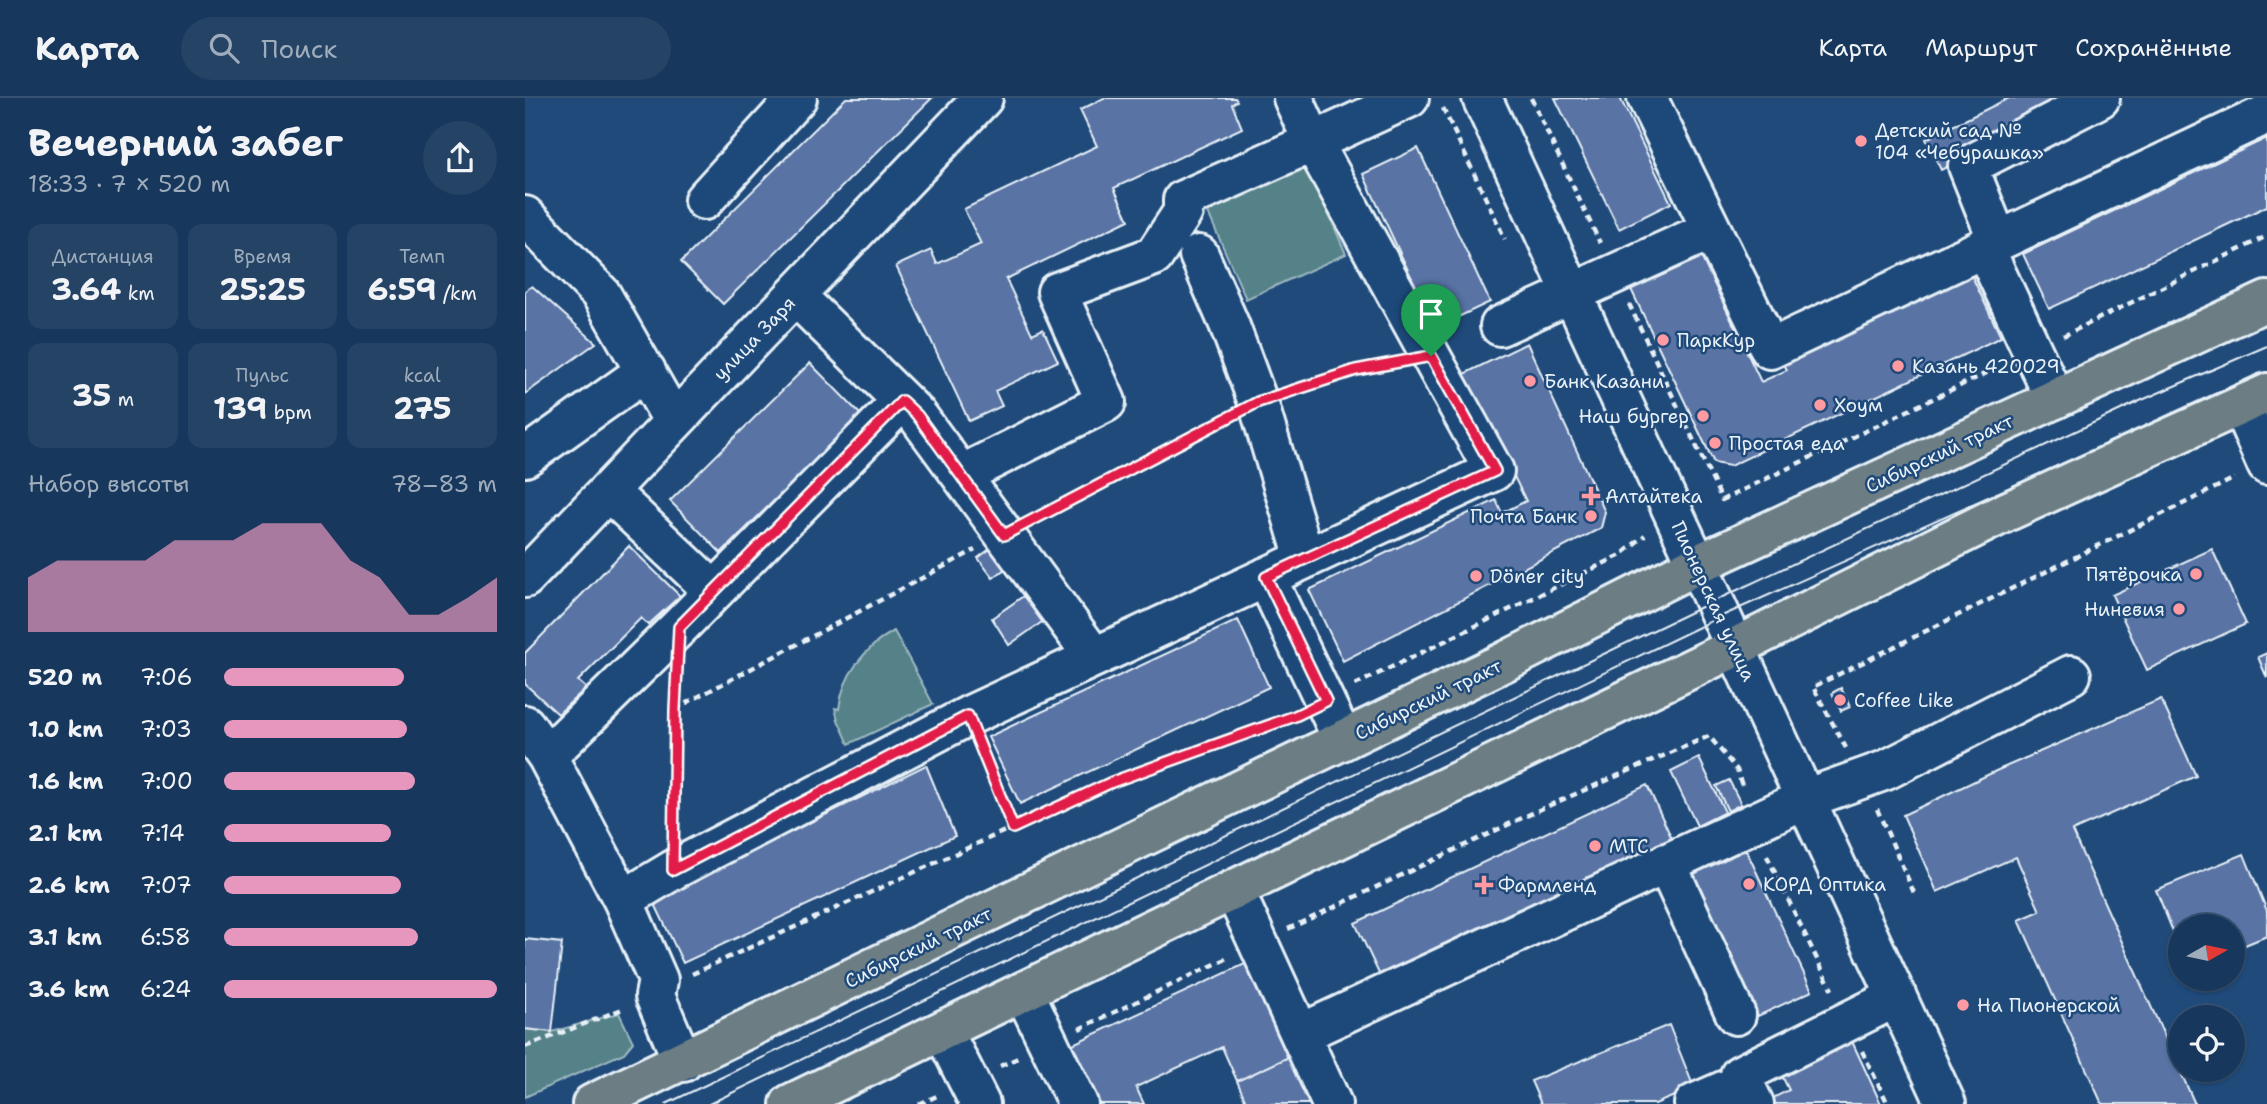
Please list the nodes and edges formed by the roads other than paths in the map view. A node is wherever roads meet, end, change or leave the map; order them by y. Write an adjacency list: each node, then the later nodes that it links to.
1 (797, 98): 10 (street)
2 (983, 98): 16 (street, улица Заря)
3 (1293, 98): 9 (street)
4 (1409, 98): 9 (street)
5 (1482, 98): 15 (street, Пионерская улица)
6 (1647, 98): 12 (street)
7 (2100, 98): 13 (street)
8 (2267, 114): 13 (street)
9 (1313, 142): 26 (street); 28 (street)
10 (704, 200)
11 (525, 216): 19 (street)
12 (1711, 230): 13 (street); 15 (street)
13 (1991, 244): 20 (street)
14 (1199, 255): 28 (street)
15 (1572, 293): 18 (street); 29 (street, Пионерская улица)
16 (795, 295): 22 (street); 23 (street, улица Заря)
17 (2267, 301): 20 (main road, Сибирский тракт)
18 (1500, 326)
19 (646, 371): 23 (street); 24 (street)
20 (2055, 399): 29 (main road, Сибирский тракт)
21 (2254, 399): 25 (street); 33 (main road)
22 (902, 401): 26 (street); 32 (street)
23 (674, 422): 27 (street, улица Заря)
24 (525, 457)
25 (2267, 464)
26 (961, 475): 34 (street)
27 (608, 491): 31 (street, улица Заря); 32 (street)
28 (1305, 559): 30 (street)
29 (1697, 564): 33 (street, Пионерская улица); 37 (main road, Сибирский тракт)
30 (1266, 577): 34 (street); 37 (street)
31 (525, 579)
32 (714, 591): 38 (street)
33 (1736, 647): 39 (street, Пионерская улица); 41 (main road)
34 (1094, 657): 42 (street)
35 (2071, 676): 39 (street)
36 (525, 726): 38 (street)
37 (1343, 740): 48 (main road, Сибирский тракт)
38 (547, 756): 42 (street)
39 (1805, 799): 40 (street); 44 (street, Пионерская улица)
40 (1666, 863): 45 (street); 47 (street)
41 (1234, 890): 43 (main road); 47 (street)
42 (623, 900): 48 (street)
43 (1024, 992): 46 (main road); 53 (street)
44 (1897, 997): 50 (street); 56 (street, Пионерская улица)
45 (1736, 1015)
46 (943, 1031): 49 (street); 52 (main road)
47 (1300, 1034): 54 (street)
48 (683, 1062): 51 (main road, Сибирский тракт)
49 (974, 1093)
50 (1749, 1093): 55 (street)
51 (592, 1104)
52 (790, 1104)
53 (1078, 1104)
54 (1332, 1104)
55 (1694, 1104)
56 (1947, 1104)

